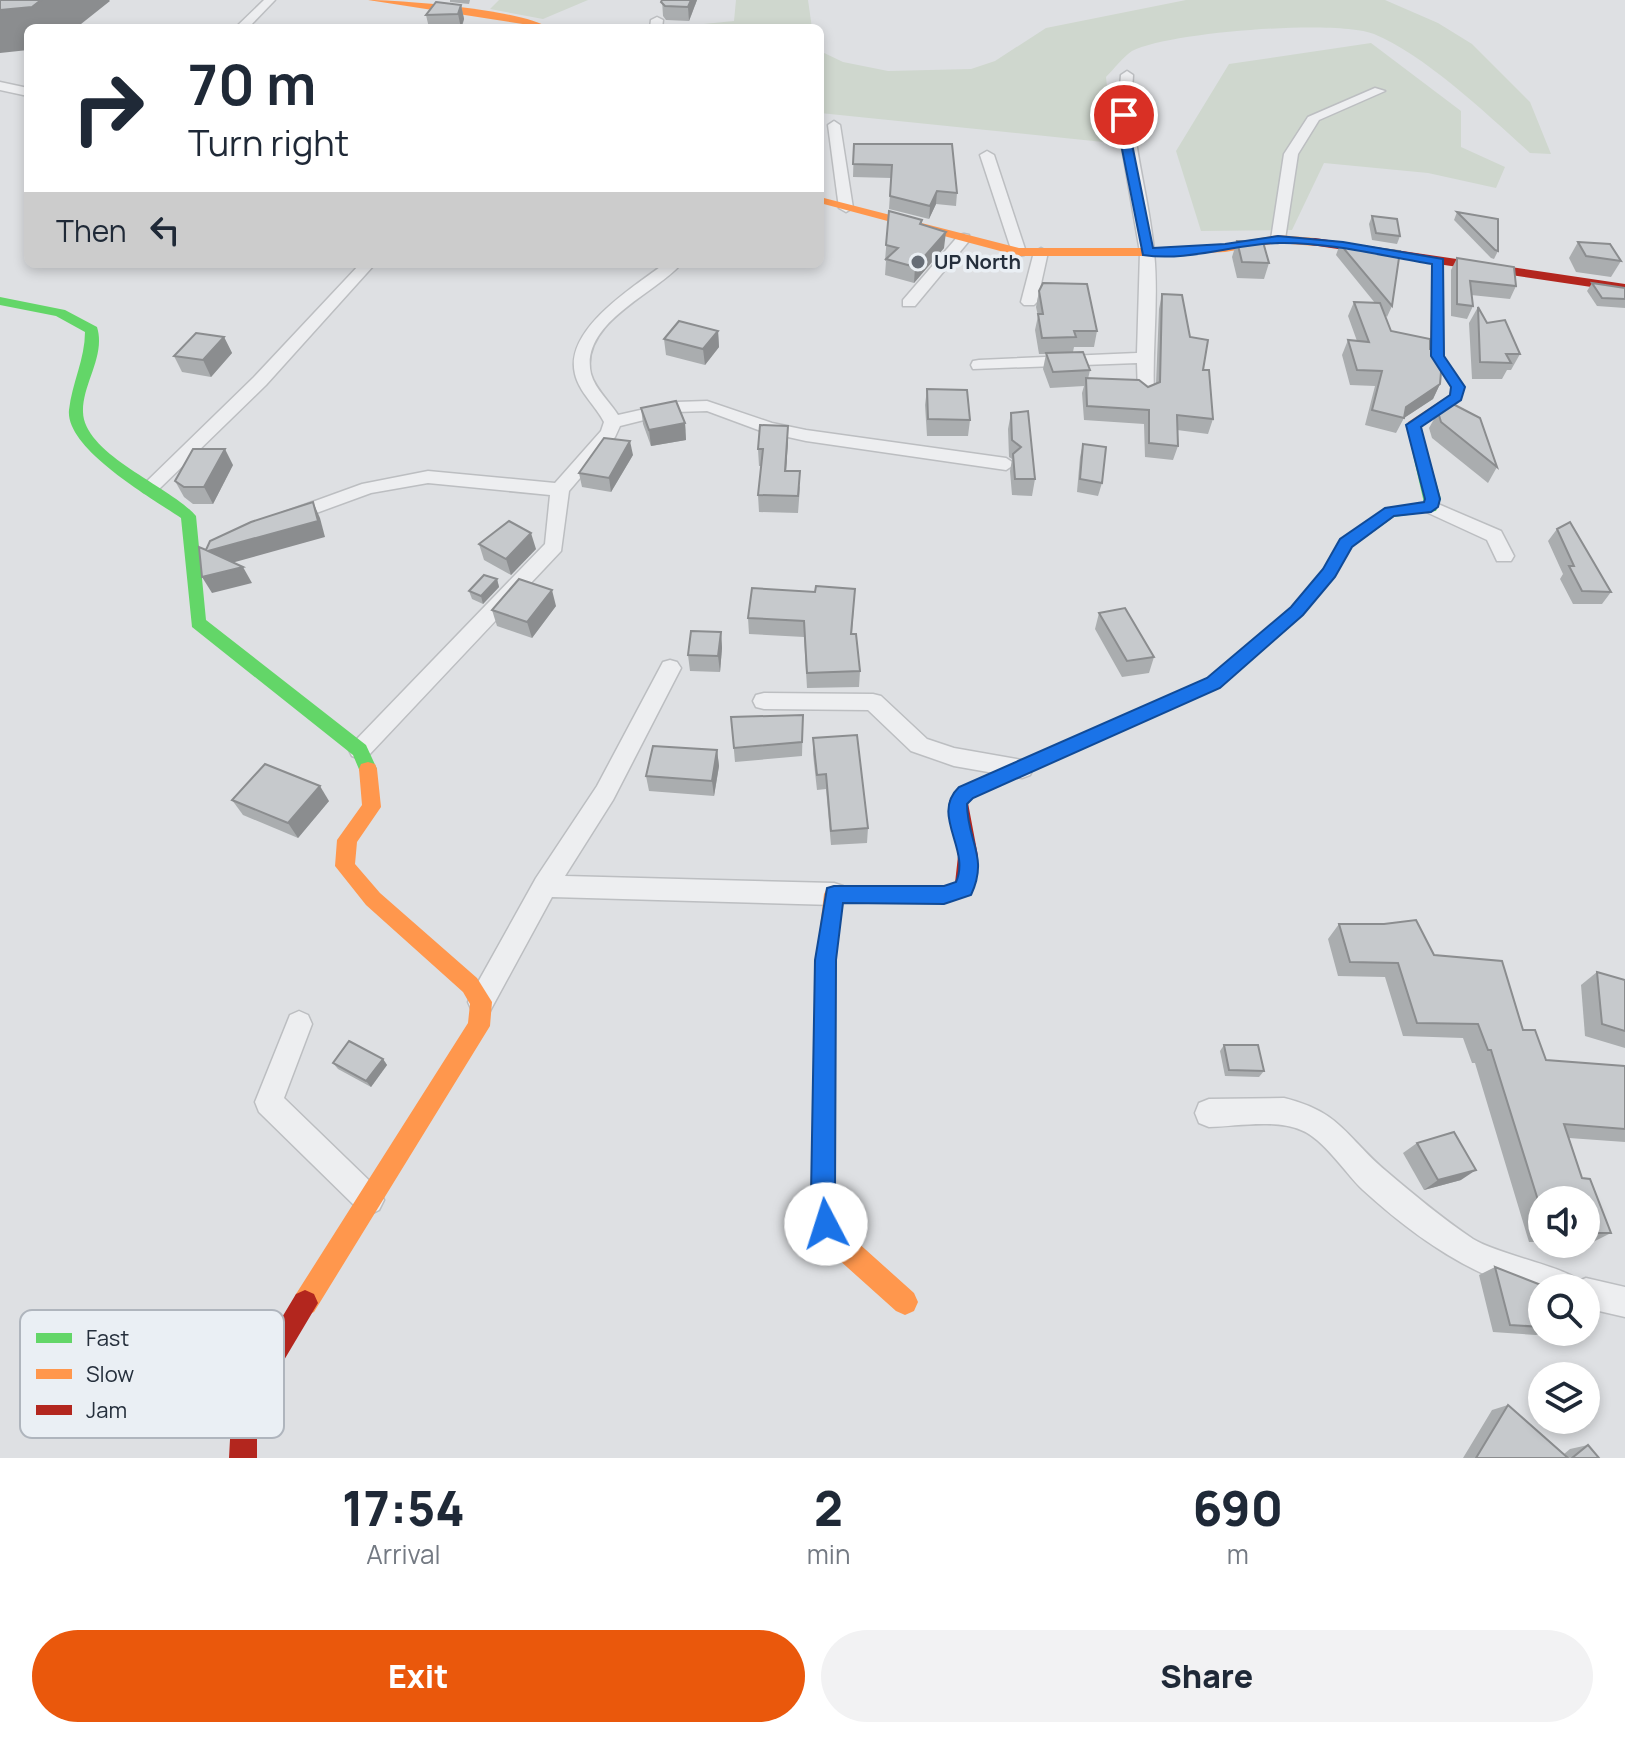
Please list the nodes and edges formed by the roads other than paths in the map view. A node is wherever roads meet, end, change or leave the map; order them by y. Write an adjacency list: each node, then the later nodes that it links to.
1 (270, 0): 3 (street)
2 (372, 0): 4 (street)
3 (245, 24)
4 (534, 24)
5 (1127, 75): 17 (street)
6 (0, 86): 7 (street)
7 (22, 91)
8 (1379, 91): 14 (street)
9 (834, 125): 12 (street)
10 (987, 155): 15 (street)
11 (824, 201): 12 (street)
12 (846, 208): 13 (street)
13 (964, 238): 15 (street); 24 (street)
14 (1278, 239): 17 (street); 18 (street)
15 (1019, 252): 16 (street)
16 (1041, 252): 17 (street); 23 (street)
17 (1147, 252): 25 (street)
18 (1438, 261): 21 (street); 32 (street)
19 (364, 268): 30 (street)
20 (669, 268): 28 (street)
21 (1625, 288)
22 (0, 301): 30 (street)
23 (1029, 302)
24 (909, 303)
25 (1143, 358): 26 (street); 27 (street)
26 (979, 365)
27 (1146, 394)
28 (613, 422): 29 (street); 31 (street)
29 (1006, 464)
30 (150, 488): 37 (street)
31 (560, 490): 33 (street); 37 (street)
32 (1431, 507): 34 (street); 38 (street)
33 (278, 521)
34 (1504, 556)
35 (670, 668): 39 (street)
36 (764, 701): 38 (street)
37 (360, 750): 41 (street)
38 (1022, 769): 40 (street)
39 (545, 886): 40 (street); 41 (street)
40 (834, 894): 47 (street)
41 (481, 1002): 44 (street)
42 (299, 1024): 44 (street)
43 (1209, 1113): 45 (street)
44 (369, 1200): 49 (street)
45 (1528, 1277)
46 (1600, 1296): 48 (street)
47 (905, 1302)
48 (1625, 1302)
49 (284, 1337)
50 (244, 1438): 51 (street)
51 (243, 1458)

